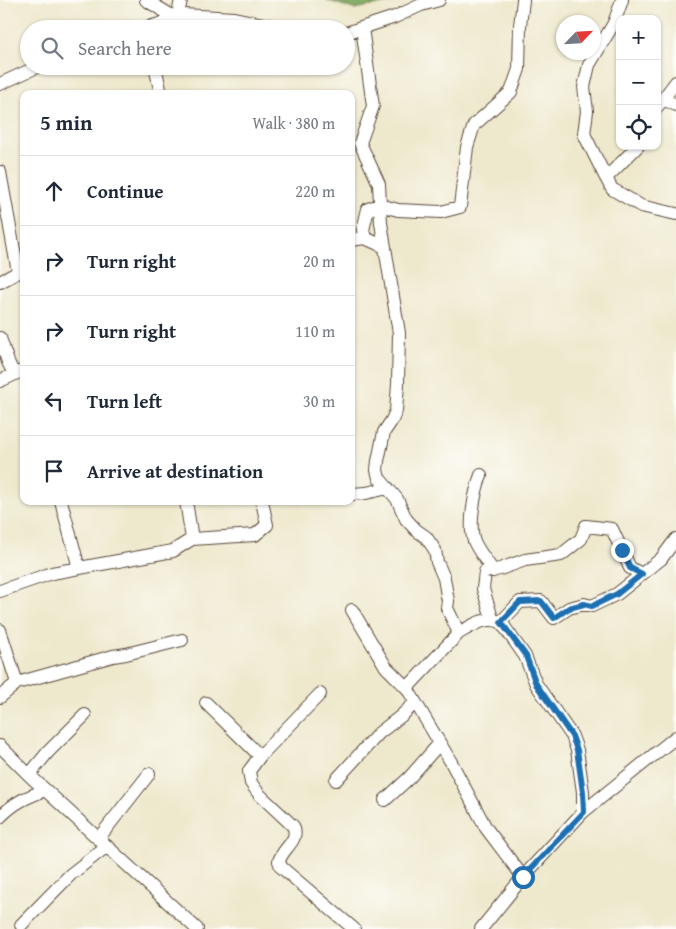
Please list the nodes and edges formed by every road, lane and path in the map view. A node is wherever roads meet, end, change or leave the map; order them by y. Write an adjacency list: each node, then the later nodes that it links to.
1 (146, 0): 6 (street)
2 (181, 0): 6 (street)
3 (439, 0): 9 (street)
4 (523, 0): 22 (street)
5 (622, 0): 21 (street)
6 (177, 19): 7 (street); 8 (street)
7 (173, 20)
8 (244, 20)
9 (362, 28): 10 (street); 22 (street)
10 (355, 30)
11 (20, 75): 14 (street)
12 (154, 75): 15 (street)
13 (676, 82): 16 (street)
14 (0, 84)
15 (160, 90)
16 (661, 102)
17 (661, 103): 18 (street)
18 (676, 105)
19 (634, 150): 21 (street)
20 (0, 172): 27 (street)
21 (606, 178): 23 (street)
22 (380, 204): 24 (street); 26 (street)
23 (676, 214)
24 (365, 238): 25 (street); 26 (street)
25 (355, 239)
26 (385, 247): 34 (street)
27 (20, 266)
28 (20, 272): 29 (street)
29 (0, 282)
30 (0, 338): 31 (street)
31 (19, 372): 32 (street)
32 (0, 382)
33 (480, 475): 42 (street)
34 (388, 488): 35 (street); 48 (street)
35 (355, 494)
36 (62, 505): 41 (street)
37 (187, 505): 39 (street)
38 (263, 505): 39 (street)
39 (192, 539): 41 (street)
40 (676, 539): 43 (street)
41 (80, 568): 44 (street)
42 (493, 571): 43 (street); 46 (street)
43 (642, 574): 46 (street)
44 (0, 591)
45 (352, 610): 51 (street)
46 (496, 620): 48 (street); 66 (street)
47 (0, 630): 50 (street)
48 (459, 633): 51 (street)
49 (182, 640): 50 (street)
50 (17, 683): 53 (street)
51 (407, 688): 55 (street)
52 (320, 694): 60 (street)
53 (0, 697)
54 (206, 703): 60 (street)
55 (414, 703): 58 (street); 63 (street)
56 (85, 715): 62 (street)
57 (676, 737): 66 (street)
58 (439, 744): 65 (street); 69 (street)
59 (0, 746): 62 (street)
60 (260, 756): 72 (street)
61 (149, 774): 68 (street)
62 (28, 775): 64 (street)
63 (336, 780)
64 (45, 790): 67 (street); 68 (street)
65 (386, 800)
66 (584, 812): 69 (street)
67 (0, 817)
68 (102, 842): 70 (street); 71 (street)
69 (523, 877): 73 (street)
70 (20, 925)
71 (197, 929)
72 (354, 929)
73 (481, 929)

